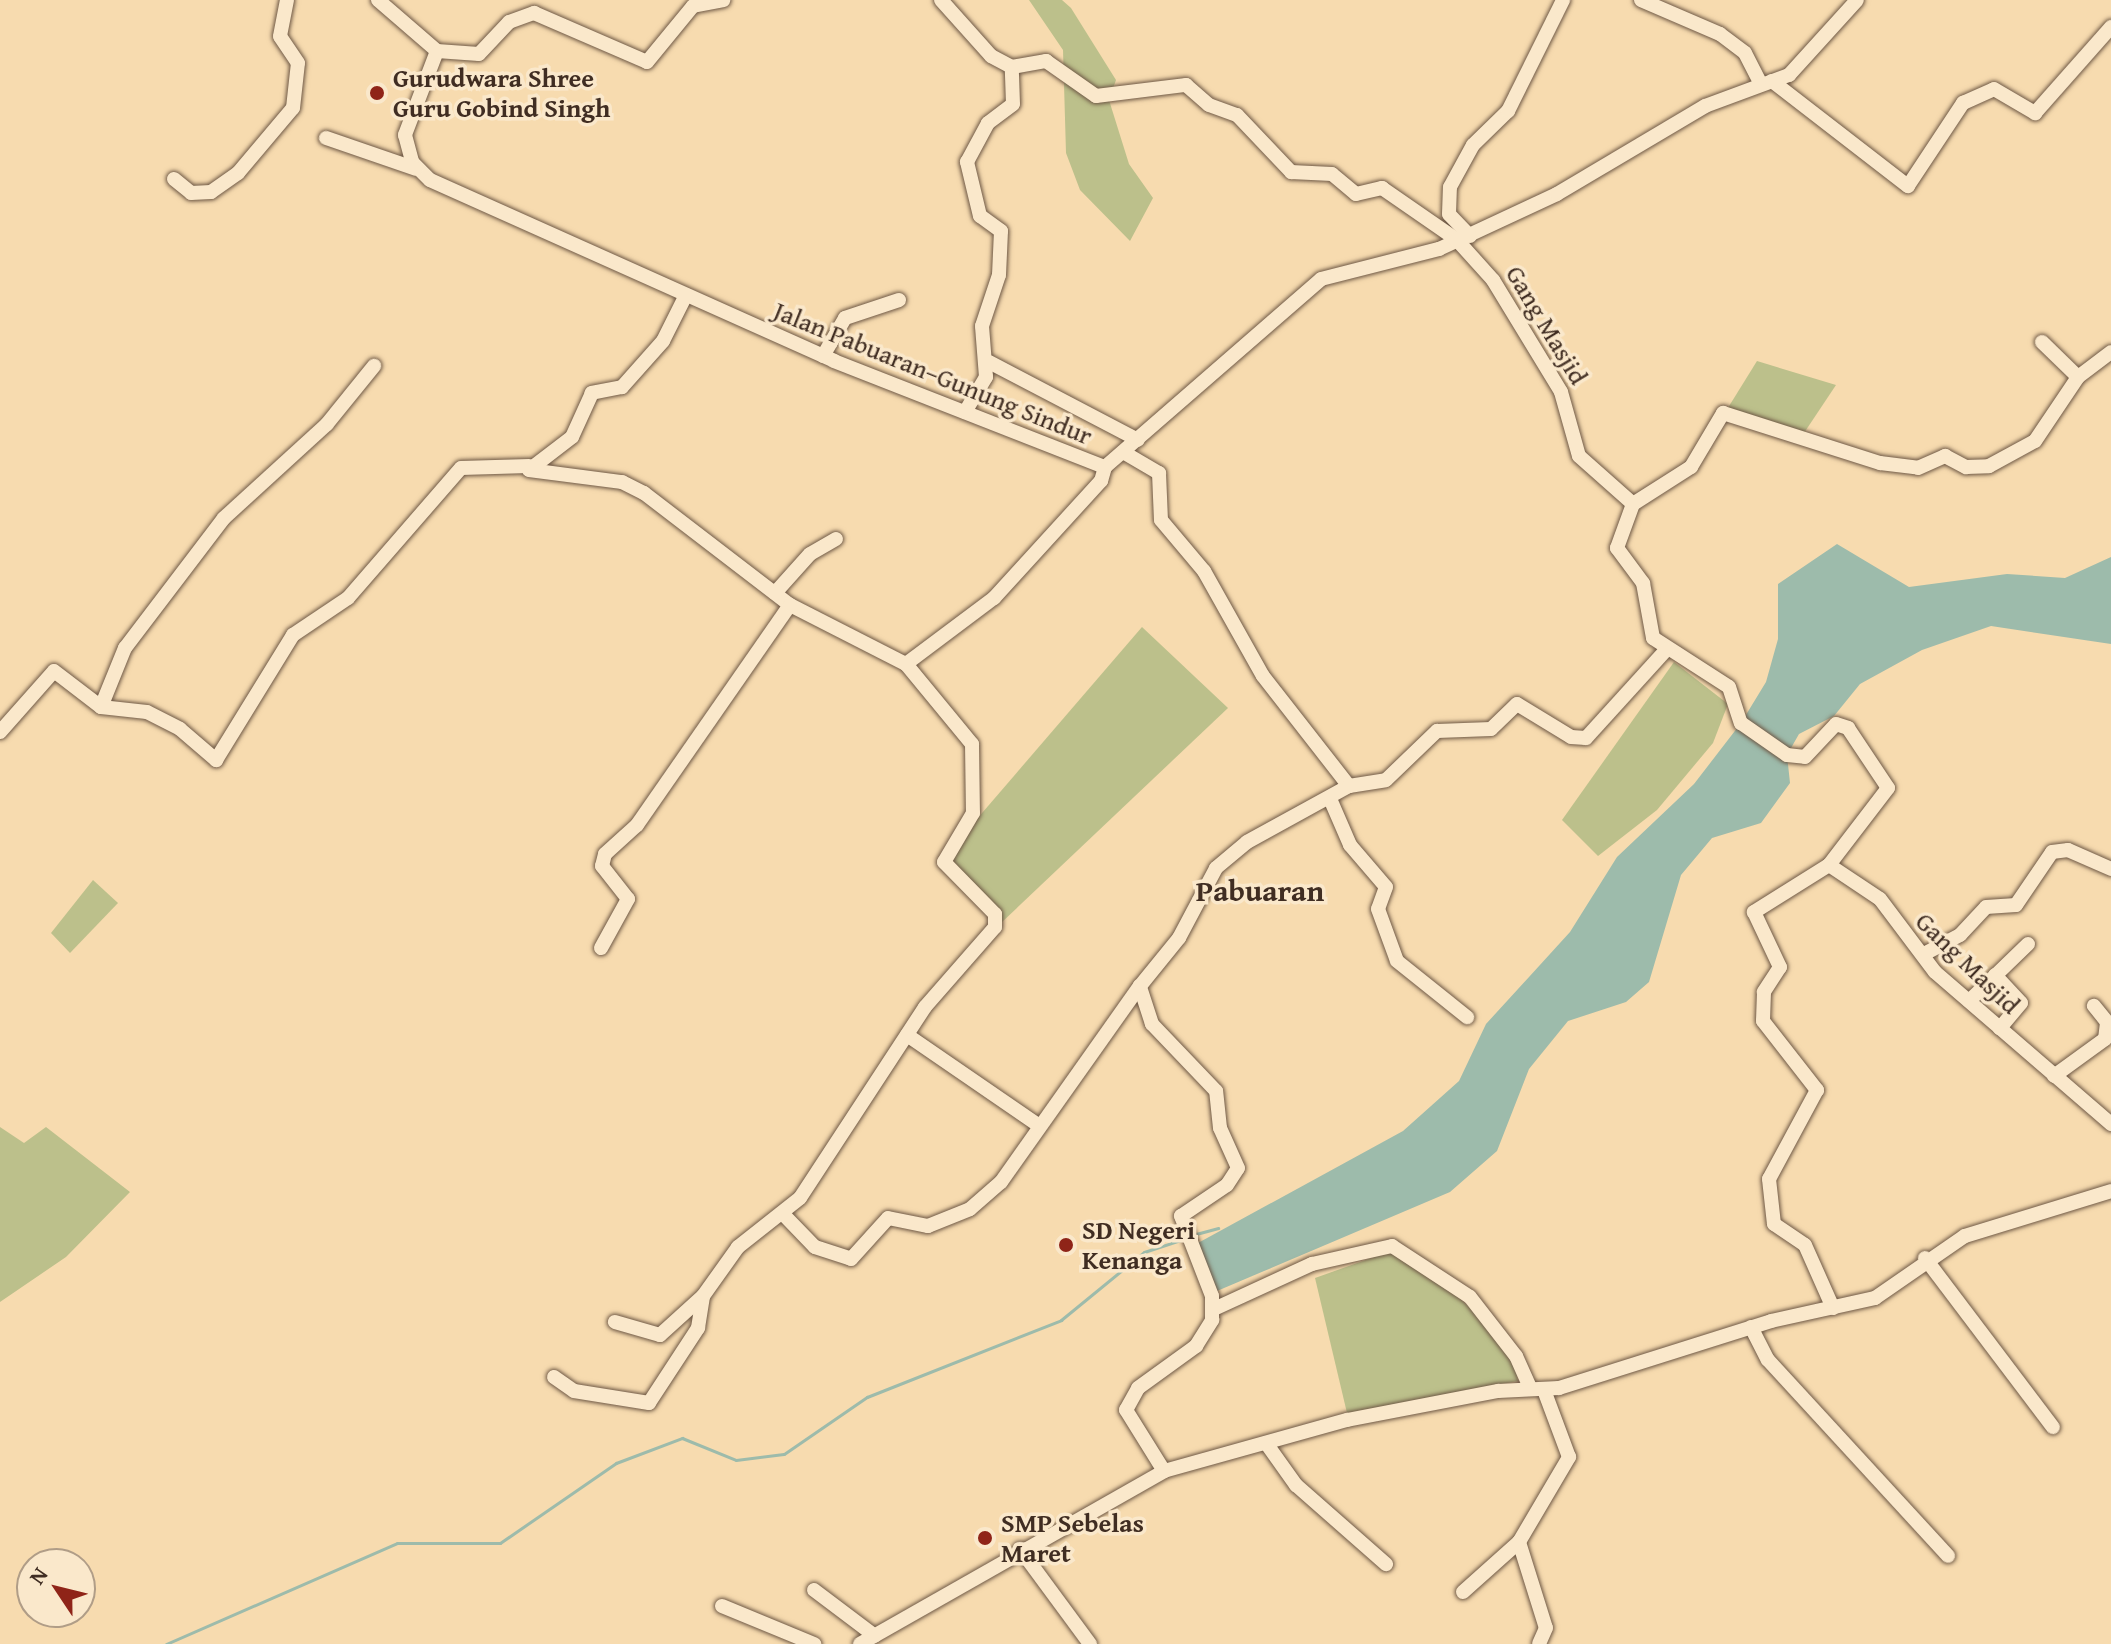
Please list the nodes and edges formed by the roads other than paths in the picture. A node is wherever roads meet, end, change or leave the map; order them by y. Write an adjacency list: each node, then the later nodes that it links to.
1 (287, 0): 14 (street)
2 (378, 0): 9 (street)
3 (723, 0): 9 (street)
4 (941, 0): 10 (street)
5 (1563, 0): 15 (street)
6 (1641, 0): 11 (street)
7 (1857, 0): 11 (street, Jalan Pabuaran–Gunung Sindur)
8 (2111, 27): 11 (street)
9 (437, 51): 13 (street)
10 (1012, 67): 15 (street); 21 (street)
11 (1767, 82): 15 (street, Jalan Pabuaran–Gunung Sindur)
12 (326, 138): 13 (street, Jalan Pabuaran–Gunung Sindur)
13 (416, 169): 16 (street, Jalan Pabuaran–Gunung Sindur)
14 (174, 179)
15 (1464, 238): 25 (street, Jalan Pabuaran–Gunung Sindur); 29 (street, Gang Masjid)
16 (686, 295): 20 (street, Jalan Pabuaran–Gunung Sindur); 27 (street)
17 (899, 300): 20 (street)
18 (2042, 342): 23 (street)
19 (2111, 352): 23 (street)
20 (823, 356): 24 (street, Jalan Pabuaran–Gunung Sindur)
21 (989, 362): 24 (street); 25 (street)
22 (374, 366): 35 (street)
23 (2078, 377): 29 (street)
24 (965, 412): 28 (street, Jalan Pabuaran–Gunung Sindur)
25 (1138, 440): 26 (street, Jalan Pabuaran–Gunung Sindur)
26 (1123, 452): 28 (street, Jalan Pabuaran–Gunung Sindur); 37 (street)
27 (529, 466): 31 (street); 35 (street)
28 (1105, 467): 34 (street)
29 (1633, 504): 33 (street)
30 (836, 539): 31 (street)
31 (775, 593): 32 (street)
32 (790, 605): 34 (street); 42 (street)
33 (1666, 650): 37 (street); 39 (street)
34 (906, 664): 51 (street)
35 (101, 707): 36 (street)
36 (0, 732)
37 (1349, 786): 38 (street)
38 (1331, 801): 45 (street); 48 (street)
39 (1829, 865): 43 (street, Gang Masjid); 59 (street)
40 (2111, 869): 43 (street)
41 (2028, 944): 44 (street)
42 (601, 948)
43 (1924, 954): 46 (street, Gang Masjid)
44 (1995, 975): 46 (street); 50 (street)
45 (1140, 986): 54 (street); 60 (street)
46 (1969, 1001): 50 (street, Gang Masjid)
47 (2094, 1006): 49 (street)
48 (1467, 1017)
49 (2109, 1021): 52 (street)
50 (2000, 1028): 52 (street, Gang Masjid)
51 (907, 1035): 54 (street); 56 (street)
52 (2054, 1076): 53 (street, Gang Masjid)
53 (2111, 1124)
54 (1038, 1125): 56 (street)
55 (2111, 1191): 57 (street)
56 (783, 1214): 58 (street)
57 (1925, 1258): 59 (street); 65 (street)
58 (703, 1296): 61 (street); 63 (street)
59 (1833, 1308): 62 (street)
60 (1214, 1309): 64 (street); 67 (street)
61 (615, 1322)
62 (1751, 1327): 64 (street); 70 (street)
63 (554, 1377)
64 (1538, 1390): 66 (street); 68 (street)
65 (2053, 1427)
66 (1266, 1443): 67 (street); 71 (street)
67 (1164, 1471): 69 (street)
68 (1519, 1542): 73 (street); 79 (street)
69 (1020, 1549): 75 (street); 78 (street)
70 (1948, 1556)
71 (1386, 1564)
72 (814, 1590): 75 (street)
73 (1463, 1592)
74 (722, 1606): 76 (street)
75 (875, 1636): 77 (street)
76 (814, 1644)
77 (860, 1644)
78 (1090, 1644)
79 (1539, 1644)

